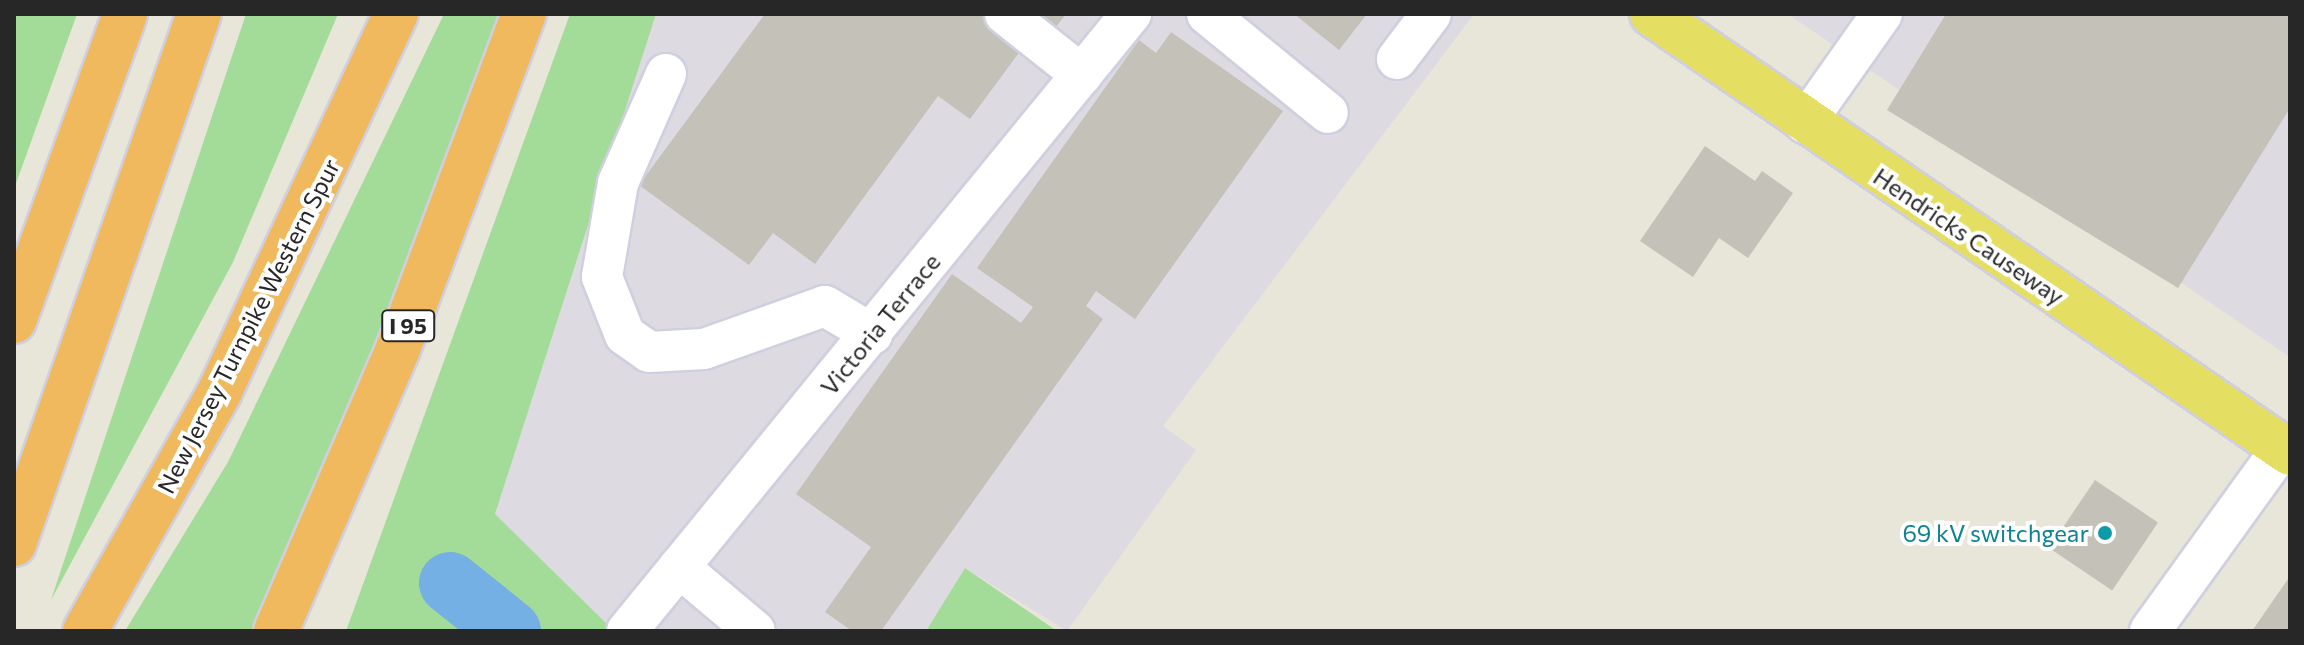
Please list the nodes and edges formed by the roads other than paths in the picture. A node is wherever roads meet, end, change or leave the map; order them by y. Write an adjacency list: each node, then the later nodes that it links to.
1 (125, 14): 18 (highway)
2 (199, 14): 21 (highway)
3 (373, 14): 15 (highway)
4 (396, 14): 15 (highway, New Jersey Turnpike Western Spur)
5 (524, 14): 25 (highway, I 95)
6 (1005, 14): 14 (street)
7 (1131, 14): 14 (street, Victoria Terrace)
8 (1207, 14): 16 (street)
9 (1431, 14): 12 (street)
10 (1652, 14): 17 (main road, Hendricks Causeway)
11 (1882, 14): 17 (street)
12 (1397, 59)
13 (666, 74): 19 (street)
14 (1082, 75): 19 (street, Victoria Terrace)
15 (355, 107): 24 (highway, New Jersey Turnpike Western Spur)
16 (1328, 113)
17 (1805, 123): 20 (main road, Hendricks Causeway)
18 (14, 321)
19 (872, 334): 22 (street, Victoria Terrace)
20 (2286, 451): 27 (street)
21 (14, 544)
22 (679, 567): 23 (street, Victoria Terrace); 26 (street)
23 (634, 622)
24 (85, 631)
25 (276, 631)
26 (755, 631)
27 (2150, 631)

